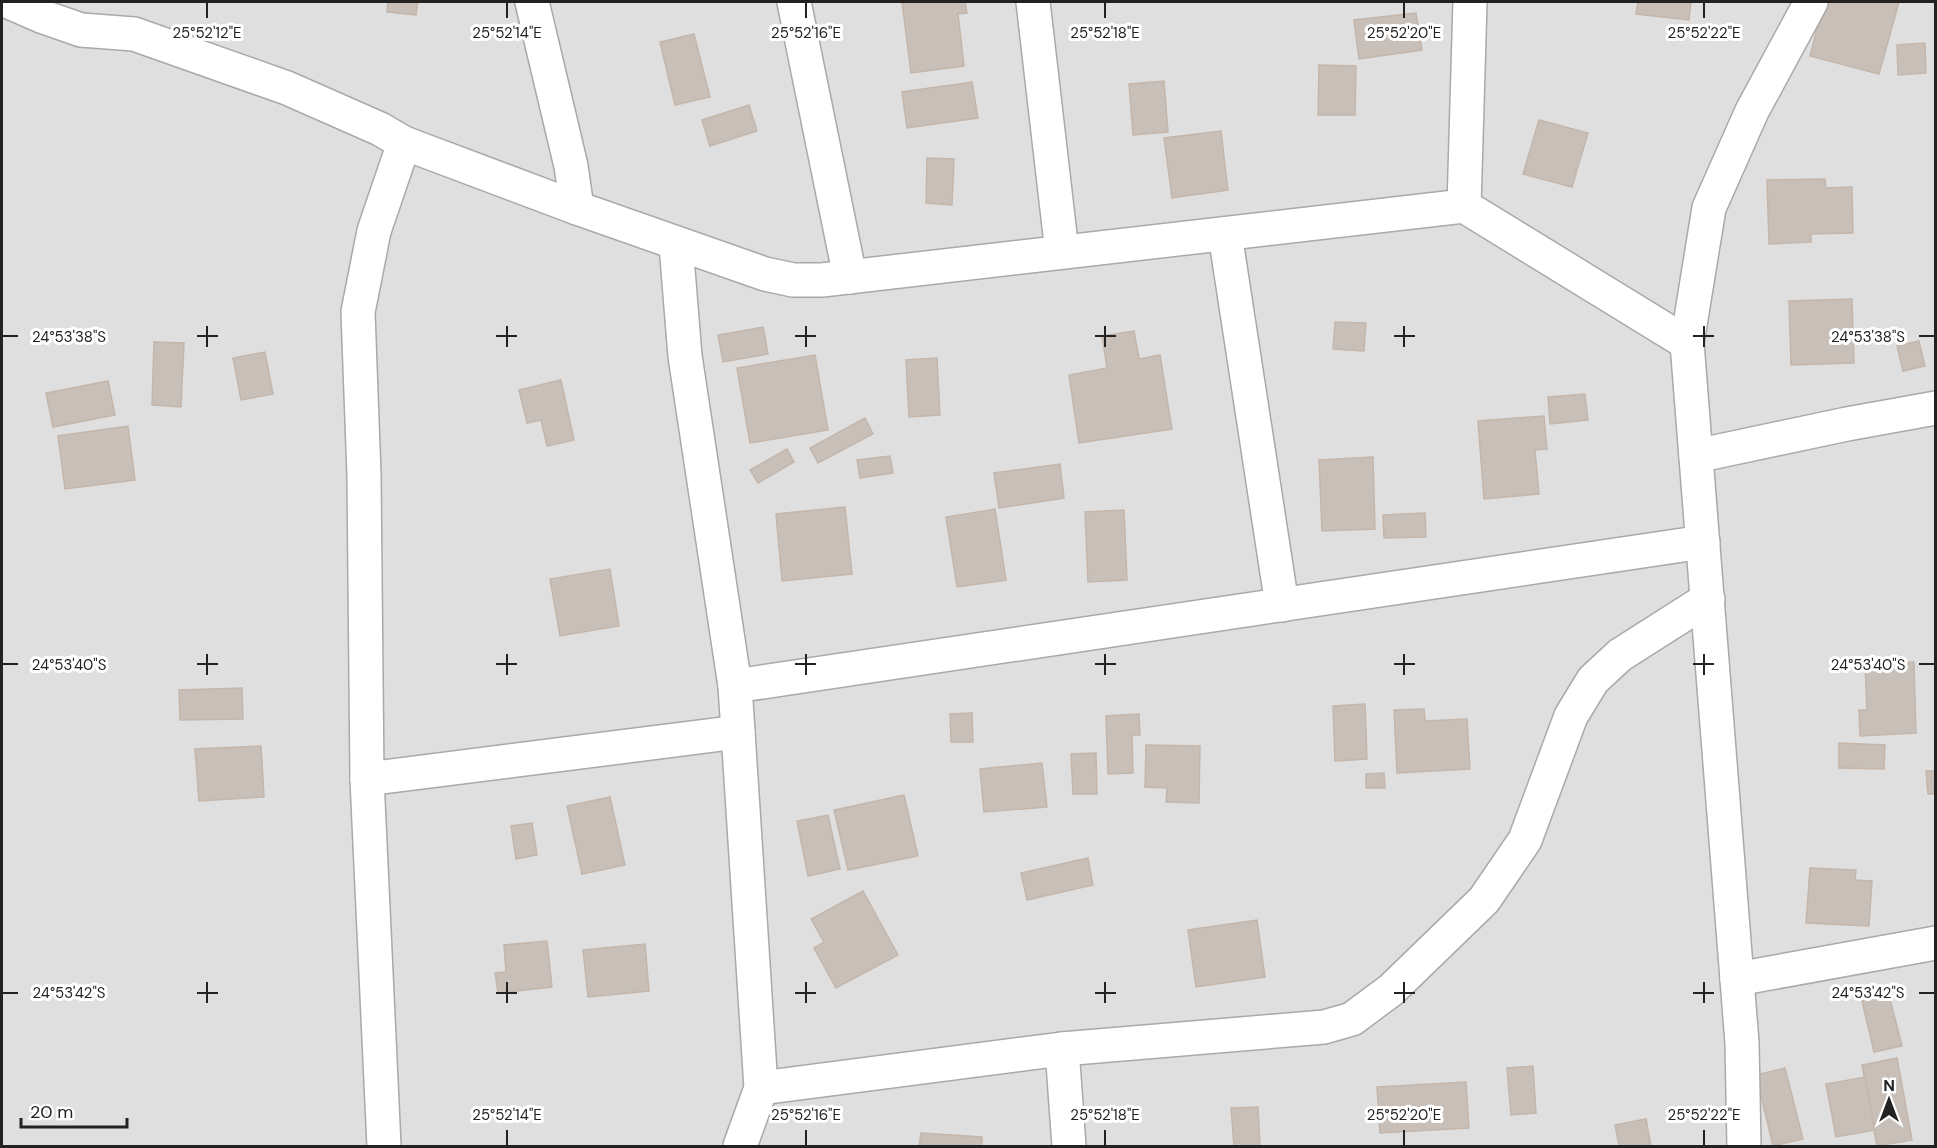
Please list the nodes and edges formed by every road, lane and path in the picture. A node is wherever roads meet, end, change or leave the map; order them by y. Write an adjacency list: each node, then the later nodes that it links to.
1 (9, 2): 7 (street)
2 (532, 2): 9 (street)
3 (794, 2): 13 (street)
4 (1034, 2): 12 (street)
5 (1470, 2): 8 (street)
6 (1810, 2): 14 (street)
7 (404, 143): 9 (street); 22 (street)
8 (1464, 206): 10 (street); 14 (street)
9 (577, 208): 11 (street)
10 (1226, 234): 12 (street); 19 (street)
11 (676, 245): 13 (street); 20 (street)
12 (1062, 252): 13 (street)
13 (850, 277)
14 (1687, 344): 16 (street)
15 (1935, 408): 16 (street)
16 (1696, 456): 17 (street)
17 (1703, 542): 18 (street); 19 (street)
18 (1708, 599): 24 (street); 25 (street)
19 (1282, 604): 20 (street)
20 (735, 686): 21 (street)
21 (738, 732): 22 (street); 26 (street)
22 (367, 779): 27 (street)
23 (1935, 943): 24 (street)
24 (1737, 979): 30 (street)
25 (1062, 1049): 26 (street); 29 (street)
26 (761, 1088): 28 (street)
27 (384, 1146)
28 (740, 1146)
29 (1069, 1146)
30 (1744, 1146)

